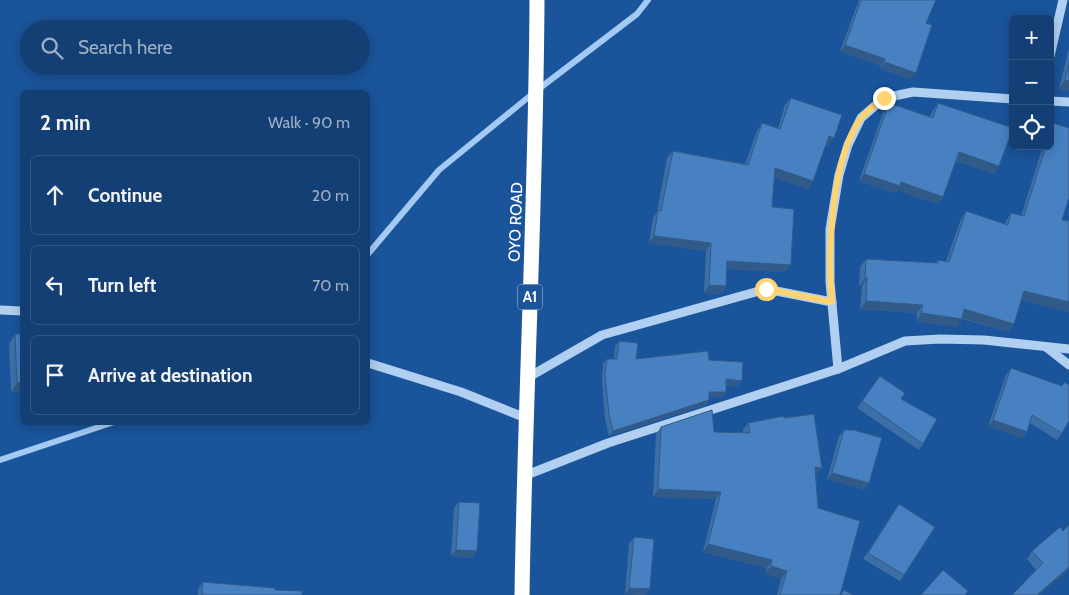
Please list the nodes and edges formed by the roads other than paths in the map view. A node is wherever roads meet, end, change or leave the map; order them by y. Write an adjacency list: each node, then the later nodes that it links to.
1 (537, 0): 15 (highway, OYO ROAD / A1)
2 (1063, 0): 3 (street)
3 (1054, 39)
4 (1009, 99): 7 (street)
5 (1054, 101): 6 (street)
6 (1069, 102)
7 (832, 302): 14 (street); 15 (street)
8 (0, 310): 9 (street)
9 (20, 311)
10 (1046, 347): 11 (street); 13 (street); 14 (street)
11 (1069, 349)
12 (370, 364): 16 (street)
13 (1069, 365)
14 (838, 369): 17 (street)
15 (527, 378): 16 (highway, OYO ROAD / A1)
16 (526, 418): 17 (highway, OYO ROAD / A1)
17 (524, 476): 18 (highway, OYO ROAD / A1)
18 (522, 595)

